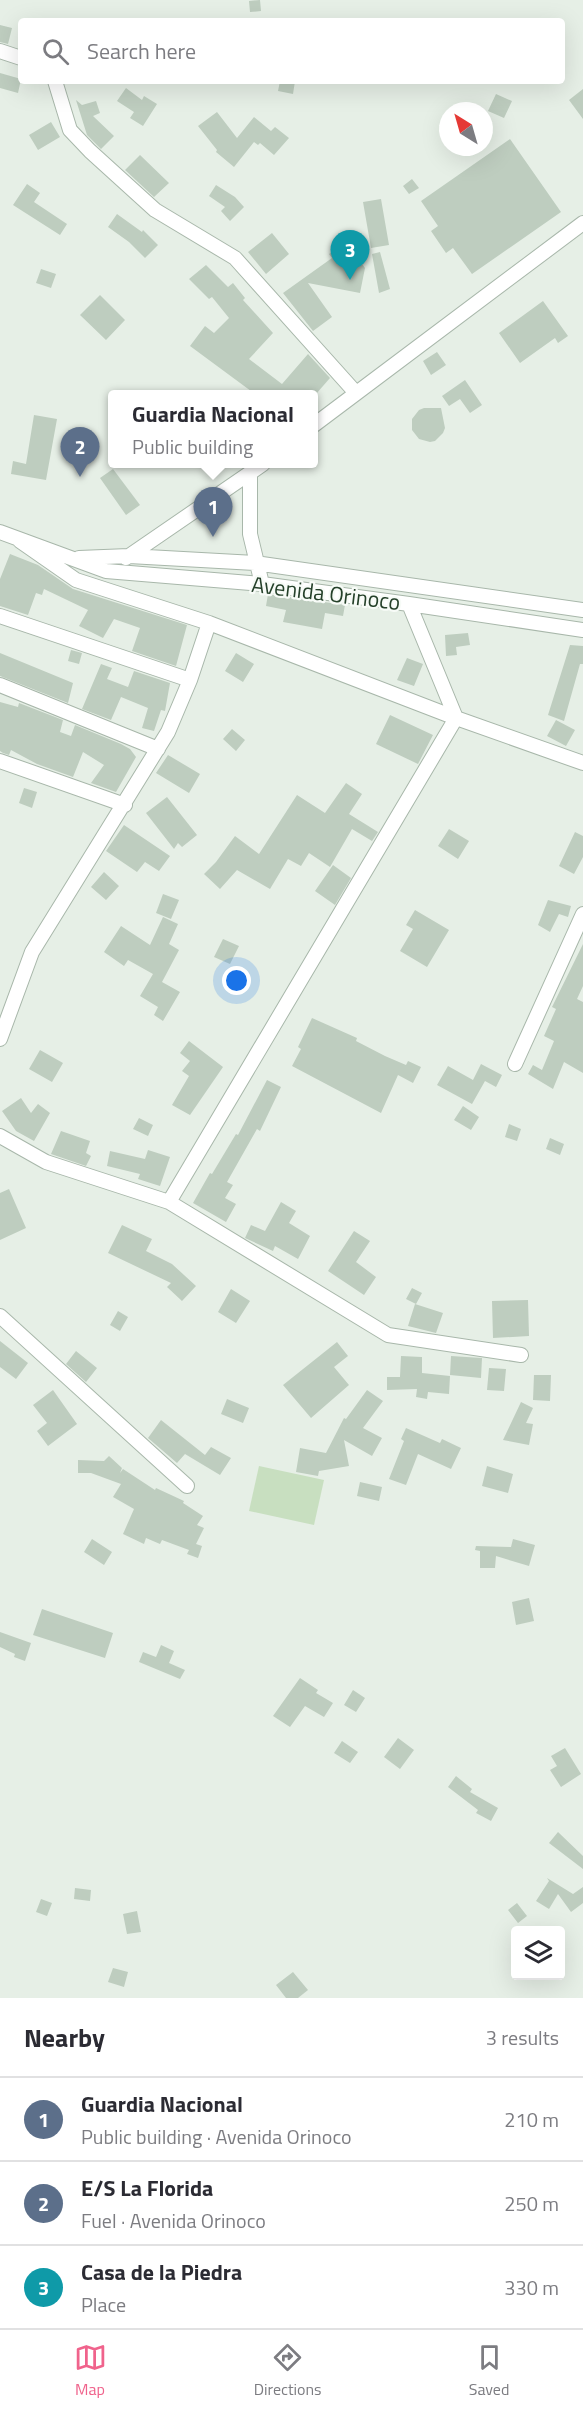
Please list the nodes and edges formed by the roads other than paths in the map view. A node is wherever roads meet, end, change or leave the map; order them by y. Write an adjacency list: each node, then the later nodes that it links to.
1 (0, 51): 2 (street)
2 (18, 57)
3 (56, 84): 5 (street)
4 (583, 223): 5 (street)
5 (356, 393): 6 (street)
6 (318, 422)
7 (257, 468): 8 (street)
8 (250, 473): 11 (street); 13 (street)
9 (0, 532): 10 (street, Avenida Orinoco)
10 (20, 541): 12 (street, Avenida Orinoco); 19 (street)
11 (129, 556): 12 (street, Avenida Orinoco); 13 (street, Avenida Orinoco); 14 (street)
12 (70, 559): 14 (street, Avenida Orinoco)
13 (255, 563): 15 (street); 17 (street, Avenida Orinoco)
14 (106, 571): 15 (street, Avenida Orinoco)
15 (262, 584): 16 (street, Avenida Orinoco)
16 (410, 604): 20 (street, Avenida Orinoco); 23 (street)
17 (583, 610)
18 (0, 616): 21 (street)
19 (209, 623): 21 (street); 23 (street)
20 (583, 630)
21 (190, 680): 24 (street)
22 (0, 685): 24 (street)
23 (456, 718): 26 (street); 32 (street)
24 (158, 749): 27 (street)
25 (0, 761): 27 (street)
26 (583, 763)
27 (124, 804): 29 (street)
28 (583, 914): 30 (street)
29 (0, 1039)
30 (515, 1064)
31 (0, 1136): 32 (street)
32 (169, 1202): 34 (street)
33 (0, 1316): 35 (street)
34 (521, 1355)
35 (187, 1486)

